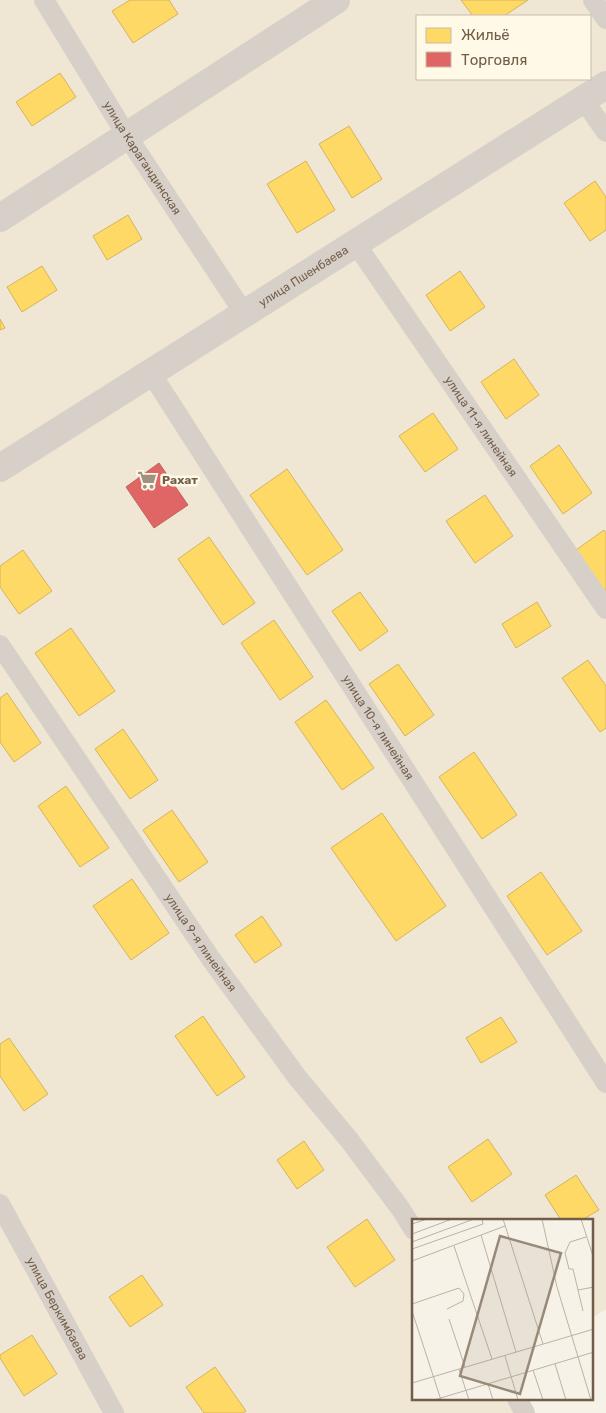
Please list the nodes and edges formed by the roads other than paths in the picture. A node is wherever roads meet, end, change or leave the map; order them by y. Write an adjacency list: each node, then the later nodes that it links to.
1 (44, 0): 8 (street, улица Карагандинская)
2 (592, 0): 4 (street)
3 (327, 3): 8 (street)
4 (606, 19)
5 (606, 85): 6 (street, улица Пшенбаева)
6 (583, 99): 7 (street); 10 (street, улица Пшенбаева)
7 (606, 132)
8 (127, 136): 9 (street); 11 (street, улица Карагандинская)
9 (0, 218)
10 (356, 244): 11 (street, улица Пшенбаева); 14 (street, улица 11-я линейная)
11 (244, 313): 12 (street, улица Пшенбаева)
12 (151, 373): 13 (street, улица Пшенбаева); 16 (street, улица 10-я линейная)
13 (0, 468)
14 (606, 609)
15 (0, 645): 18 (street, улица 9-я линейная)
16 (606, 1083)
17 (0, 1204): 20 (street, улица Беркимбаева)
18 (412, 1227)
19 (518, 1400): 21 (street)
20 (114, 1413)
21 (525, 1413)

